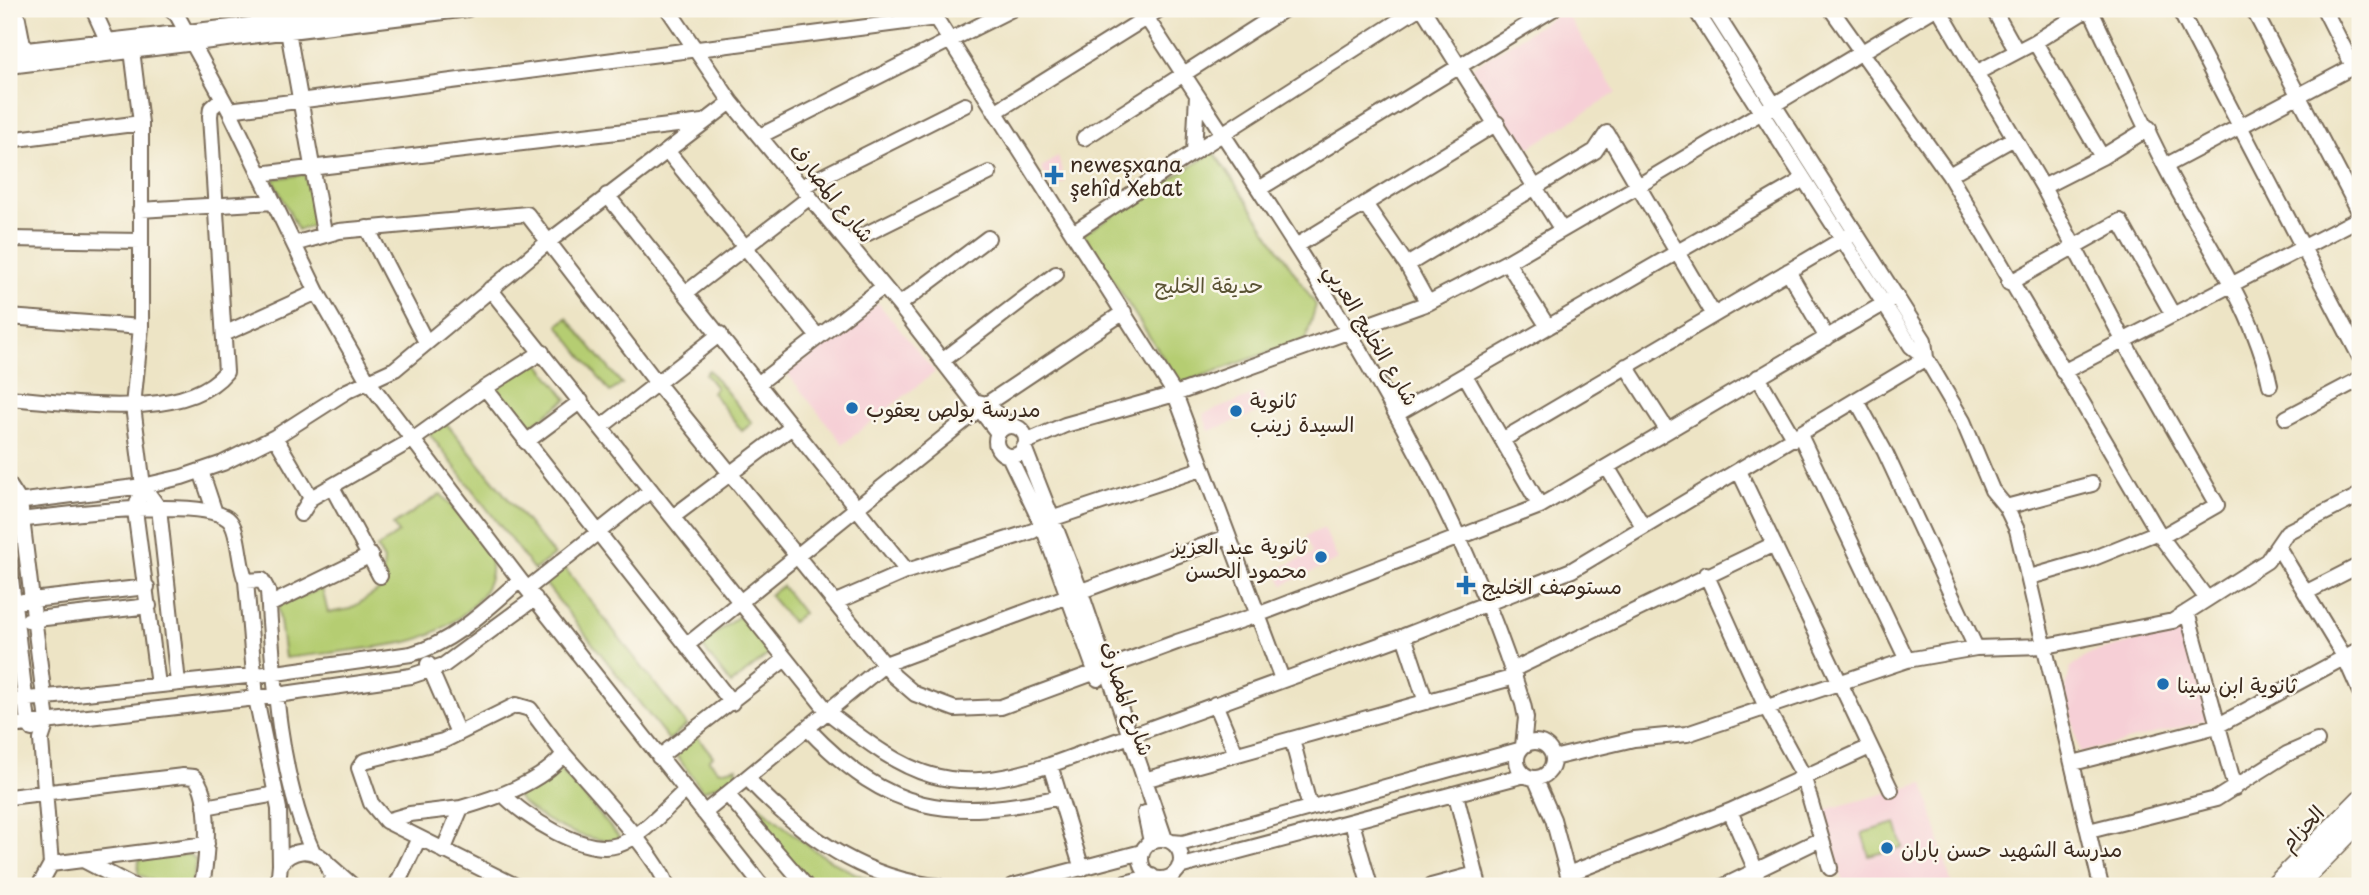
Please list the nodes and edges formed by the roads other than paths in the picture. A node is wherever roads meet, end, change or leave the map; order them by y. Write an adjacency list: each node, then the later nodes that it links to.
1 (16, 9): 32 (street)
2 (93, 9): 28 (street)
3 (390, 9): 25 (street)
4 (468, 9): 25 (street)
5 (668, 9): 33 (street, شارع المصارف)
6 (1012, 9): 27 (street)
7 (1160, 9): 23 (street)
8 (1285, 9): 38 (street)
9 (1417, 9): 54 (street)
10 (1423, 9): 36 (street)
11 (1553, 9): 24 (street)
12 (1695, 9): 47 (street)
13 (1713, 9): 44 (street)
14 (1830, 9): 34 (street)
15 (1936, 9): 34 (street); 39 (street)
16 (1993, 9): 31 (street)
17 (2089, 9): 29 (street); 53 (street)
18 (2179, 9): 52 (street)
19 (2253, 9): 41 (street)
20 (2323, 9): 35 (street)
21 (176, 11): 26 (street)
22 (933, 13): 27 (street); 33 (street)
23 (1144, 13): 38 (street, شارع الخليج العربي); 48 (street)
24 (1530, 15): 36 (street)
25 (286, 20): 26 (street); 42 (street)
26 (189, 37): 28 (street); 30 (street); 45 (street)
27 (950, 40): 48 (street); 55 (street)
28 (108, 42): 32 (street)
29 (2035, 42): 31 (street); 61 (street)
30 (132, 50): 37 (street); 51 (street)
31 (2017, 50): 39 (street)
32 (16, 51)
33 (695, 51): 42 (street); 43 (street, شارع المصارف)
34 (1859, 51): 44 (street); 66 (street)
35 (2357, 64): 41 (street)
36 (1461, 65): 50 (street); 71 (street)
37 (9, 66)
38 (1183, 73): 40 (street, شارع الخليج العربي); 56 (street)
39 (1976, 73): 57 (street)
40 (1197, 95): 54 (street, شارع الخليج العربي); 60 (street)
41 (2298, 95): 52 (street); 78 (street)
42 (300, 102): 45 (street); 63 (street)
43 (731, 102): 49 (street); 55 (street, شارع المصارف)
44 (1774, 103): 47 (street); 83 (street)
45 (225, 104): 65 (street); 76 (street)
46 (965, 105): 72 (street)
47 (1760, 111): 67 (street); 68 (street)
48 (995, 112): 82 (street)
49 (704, 122): 59 (street); 63 (street)
50 (1497, 123): 70 (street); 75 (street)
51 (142, 124): 58 (street); 77 (street)
52 (2241, 126): 62 (street); 93 (street)
53 (2149, 128): 61 (street); 62 (street)
54 (1223, 134): 60 (street); 71 (street, شارع الخليج العربي)
55 (760, 135): 72 (street, شارع المصارف)
56 (1084, 138)
57 (2014, 138): 66 (street); 69 (street)
58 (9, 140)
59 (668, 152): 73 (street); 92 (street)
60 (1194, 152): 82 (street)
61 (2102, 157): 69 (street)
62 (2165, 166): 100 (street)
63 (313, 170): 65 (street); 81 (street)
64 (989, 173): 88 (street)
65 (259, 174): 74 (street)
66 (1949, 175): 99 (street)
67 (1804, 179): 83 (street); 94 (street)
68 (1638, 186): 70 (street); 80 (street); 94 (street)
69 (2043, 187): 90 (street)
70 (1536, 188): 80 (street); 96 (street)
71 (1259, 189): 91 (street, شارع الخليج العربي)
72 (805, 192): 88 (street, شارع المصارف); 92 (street)
73 (607, 195): 87 (street); 104 (street)
74 (273, 202): 76 (street); 89 (street)
75 (1365, 204): 91 (street); 96 (street)
76 (216, 206): 77 (street); 116 (street)
77 (140, 210): 86 (street)
78 (2360, 216): 93 (street)
79 (367, 228): 81 (street); 87 (street); 121 (street)
80 (1562, 230): 95 (street)
81 (324, 233): 89 (street)
82 (1073, 233): 109 (street)
83 (1849, 235): 97 (street); 105 (street); 107 (street)
84 (988, 238): 108 (street)
85 (9, 239): 86 (street)
86 (141, 241): 113 (street)
87 (548, 242): 102 (street); 132 (street)
88 (848, 243): 101 (street, شارع المصارف)
89 (294, 244): 103 (street)
90 (2073, 245): 99 (street); 111 (street); 120 (street)
91 (1296, 246): 115 (street, شارع الخليج العربي)
92 (745, 247): 104 (street); 118 (street)
93 (2303, 248): 100 (street); 124 (street)
94 (1677, 252): 110 (street); 114 (street)
95 (1507, 262): 106 (street); 114 (street)
96 (1407, 265): 106 (street)
97 (1788, 271): 110 (street); 119 (street)
98 (1056, 274): 125 (street)
99 (2010, 282): 127 (street)
100 (2230, 285): 111 (street); 134 (street)
101 (883, 287): 108 (street, شارع المصارف); 118 (street)
102 (490, 289): 121 (street); 122 (street)
103 (317, 292): 116 (street); 131 (street)
104 (687, 292): 117 (street)
105 (1897, 296): 107 (street); 123 (street)
106 (1428, 303): 115 (street)
107 (1883, 304): 119 (street); 123 (street)
108 (899, 305): 125 (street, شارع المصارف)
109 (1124, 312): 136 (street); 140 (street)
110 (1714, 315): 126 (street)
111 (2173, 315): 120 (street)
112 (9, 317): 113 (street)
113 (141, 327): 141 (street)
114 (1548, 327): 128 (street)
115 (1347, 332): 136 (street); 142 (street, شارع الخليج العربي)
116 (224, 334): 141 (street)
117 (720, 334): 132 (street); 133 (street)
118 (818, 337): 133 (street)
119 (1827, 338): 129 (street)
120 (2123, 340): 127 (street); 182 (street)
121 (426, 342): 131 (street)
122 (542, 352): 135 (street); 138 (street)
123 (1926, 358): 139 (street); 170 (street)
124 (2360, 358)
125 (942, 361): 140 (street, شارع المصارف)
126 (1626, 366): 148 (street); 152 (street)
127 (2063, 372): 182 (street)
128 (1465, 375): 142 (street); 152 (street)
129 (1758, 377): 148 (street); 150 (street)
130 (2360, 379): 143 (street)
131 (368, 381): 149 (street); 151 (street)
132 (657, 383): 145 (street); 160 (street)
133 (759, 383): 146 (street)
134 (2270, 385)
135 (485, 388): 151 (street); 153 (street)
136 (1175, 394): 144 (street); 157 (street)
137 (9, 398): 141 (street)
138 (581, 401): 145 (street); 153 (street)
139 (1857, 401): 150 (street); 214 (street)
140 (978, 404): 147 (street, شارع المصارف); 172 (street)
141 (133, 406): 163 (street)
142 (1397, 414): 181 (street, شارع الخليج العربي)
143 (2286, 418)
144 (1065, 425): 147 (street); 154 (street)
145 (601, 427): 165 (street)
146 (792, 427): 160 (street); 172 (street)
147 (1008, 429): 154 (street); 155 (street)
148 (1667, 430): 156 (street)
149 (275, 437): 158 (street); 166 (street)
150 (1797, 437): 159 (street); 219 (street)
151 (414, 439): 164 (street); 196 (street)
152 (1502, 440): 169 (street)
153 (526, 442): 180 (street)
154 (1025, 444): 155 (street); 178 (street)
155 (1009, 456): 178 (street)
156 (1607, 467): 169 (street); 179 (street)
157 (1201, 469): 178 (street); 183 (street)
158 (201, 471): 163 (street); 174 (street)
159 (1739, 471): 179 (street); 184 (street)
160 (731, 472): 176 (street); 186 (street)
161 (2092, 484): 170 (street)
162 (9, 485): 168 (street)
163 (143, 486): 168 (street); 171 (street); 173 (street)
164 (332, 487): 166 (street); 187 (street)
165 (651, 490): 176 (street); 180 (street)
166 (311, 498): 175 (street)
167 (2359, 500): 185 (street)
168 (14, 502): 177 (street)
169 (1541, 506): 181 (street)
170 (2006, 507): 193 (street)
171 (159, 508): 173 (street); 174 (street); 227 (street)
172 (857, 508): 186 (street); 190 (street)
173 (135, 510): 177 (street); 195 (street)
174 (215, 513): 194 (street)
175 (301, 514)
176 (674, 516): 201 (street)
177 (15, 520): 200 (street)
178 (1047, 523): 190 (street); 197 (street)
179 (1643, 526): 204 (street)
180 (599, 533): 196 (street); 212 (street)
181 (1459, 535): 204 (street, شارع الخليج العربي); 208 (street)
182 (2160, 535): 193 (street); 199 (street)
183 (1227, 537): 197 (street); 208 (street)
184 (1774, 544): 191 (street); 228 (street)
185 (2278, 547): 198 (street); 199 (street)
186 (797, 554): 201 (street); 203 (street)
187 (371, 555): 192 (street); 205 (street)
188 (9, 561): 202 (street)
189 (2360, 565): 198 (street)
190 (907, 571): 203 (street)
191 (1706, 574): 224 (street); 240 (street)
192 (380, 576)
193 (2030, 577): 213 (street)
194 (246, 581): 205 (street); 225 (street)
195 (146, 587): 200 (street); 206 (street)
196 (527, 589): 216 (street); 221 (street); 257 (street)
197 (1074, 592): 220 (street); 222 (street)
198 (2306, 592): 217 (street)
199 (2207, 599): 207 (street)
200 (32, 600): 202 (street); 209 (street)
201 (740, 601): 212 (street); 218 (street)
202 (11, 602): 210 (street)
203 (836, 602): 220 (street)
204 (1489, 603): 211 (street); 224 (street, شارع الخليج العربي)
205 (269, 605): 223 (street)
206 (149, 606): 209 (street); 229 (street)
207 (2187, 612): 213 (street); 245 (street)
208 (1257, 615): 222 (street); 226 (street)
209 (34, 619): 210 (street); 232 (street)
210 (12, 621): 234 (street)
211 (1404, 636): 226 (street); 236 (street)
212 (687, 645): 237 (street)
213 (2046, 646): 214 (street); 258 (street)
214 (1976, 648): 219 (street)
215 (2360, 649): 217 (street)
216 (423, 651): 221 (street); 223 (street)
217 (2345, 658): 230 (street); 245 (street)
218 (784, 660): 237 (street); 241 (street)
219 (1908, 660): 228 (street)
220 (885, 664): 222 (street); 241 (street)
221 (431, 670): 231 (street); 247 (street)
222 (1100, 670): 248 (street)
223 (275, 673): 225 (street); 231 (street)
224 (1513, 674): 236 (street); 239 (street, شارع الخليج العربي)
225 (254, 675): 227 (street); 233 (street)
226 (1282, 679): 238 (street)
227 (178, 683): 229 (street)
228 (1840, 683): 240 (street); 253 (street)
229 (158, 685): 232 (street)
230 (2360, 692)
231 (277, 695): 233 (street); 292 (street)
232 (44, 697): 234 (street); 242 (street)
233 (256, 698): 242 (street); 269 (street)
234 (25, 699): 235 (street); 243 (street)
235 (9, 701)
236 (1426, 702): 249 (street)
237 (732, 703): 257 (street)
238 (1216, 704): 248 (street); 256 (street)
239 (1523, 704): 252 (street, شارع الخليج العربي); 254 (street, شارع الخليج العربي)
240 (1766, 707): 259 (street); 261 (street)
241 (829, 713): 246 (street); 260 (street)
242 (47, 722): 243 (street); 250 (street)
243 (28, 723): 244 (street); 250 (street)
244 (9, 726)
245 (2217, 726): 258 (street); 265 (street)
246 (808, 729): 263 (street); 274 (street)
247 (458, 733): 255 (street); 282 (street)
248 (1126, 737): 260 (street); 264 (street); 290 (street, شارع المصارف)
249 (1292, 739): 256 (street); 278 (street)
250 (41, 740): 268 (street)
251 (2317, 741): 265 (street)
252 (1542, 743): 254 (street); 259 (street, شارع الخليج العربي)
253 (1870, 747): 261 (street); 267 (street)
254 (1521, 748): 262 (street, شارع الخليج العربي); 278 (street)
255 (564, 754): 270 (street); 286 (street)
256 (1237, 754): 264 (street)
257 (659, 757): 266 (street)
258 (2073, 763): 285 (street)
259 (1552, 764): 262 (street); 281 (street, شارع الخليج العربي)
260 (1050, 765): 274 (street)
261 (1802, 775): 279 (street); 288 (street)
262 (1530, 777): 272 (street); 281 (street, شارع الخليج العربي)
263 (747, 778): 271 (street); 315 (street)
264 (1144, 780): 290 (street)
265 (2235, 788): 285 (street)
266 (685, 790): 280 (street); 286 (street)
267 (1891, 790)
268 (45, 793): 273 (street); 276 (street); 294 (street)
269 (276, 794): 276 (street); 295 (street)
270 (503, 794): 277 (street); 286 (street)
271 (727, 794): 280 (street); 314 (street)
272 (1456, 795): 284 (street); 301 (street)
273 (9, 797)
274 (1060, 797): 298 (street)
275 (2360, 799): 322 (main road, الحزام)
276 (205, 807): 289 (street)
277 (461, 808): 282 (street); 291 (street)
278 (1310, 808): 290 (street)
279 (1730, 811): 299 (street); 302 (street)
280 (704, 813): 313 (street)
281 (1553, 819): 302 (street, شارع الخليج العربي)
282 (386, 821): 287 (street)
283 (2360, 822): 323 (main road)
284 (1352, 823): 296 (street); 318 (street)
285 (2089, 831): 321 (street)
286 (633, 836): 312 (street)
287 (419, 838): 291 (street); 310 (street)
288 (1821, 839): 297 (street); 299 (street)
289 (207, 844): 293 (street); 307 (street)
290 (1157, 844): 296 (street); 298 (street); 300 (street)
291 (443, 851): 311 (street)
292 (319, 856): 295 (street); 308 (street); 309 (street)
293 (85, 862): 294 (street); 306 (street)
294 (51, 863): 305 (street)
295 (280, 864): 304 (street)
296 (1179, 867): 300 (street)
297 (1830, 868)
298 (1082, 869): 303 (street)
299 (1757, 873): 320 (street)
300 (1159, 880): 317 (street)
301 (1478, 880): 319 (street)
302 (1570, 880)
303 (1029, 884): 316 (street)
304 (277, 885)
305 (39, 886)
306 (133, 886)
307 (201, 886)
308 (330, 886)
309 (353, 886)
310 (396, 886)
311 (516, 886)
312 (667, 886)
313 (762, 886)
314 (806, 886)
315 (938, 886)
316 (1013, 886)
317 (1115, 886)
318 (1370, 886)
319 (1431, 886)
320 (1724, 886)
321 (2101, 886)
322 (2274, 886)
323 (2297, 886)

